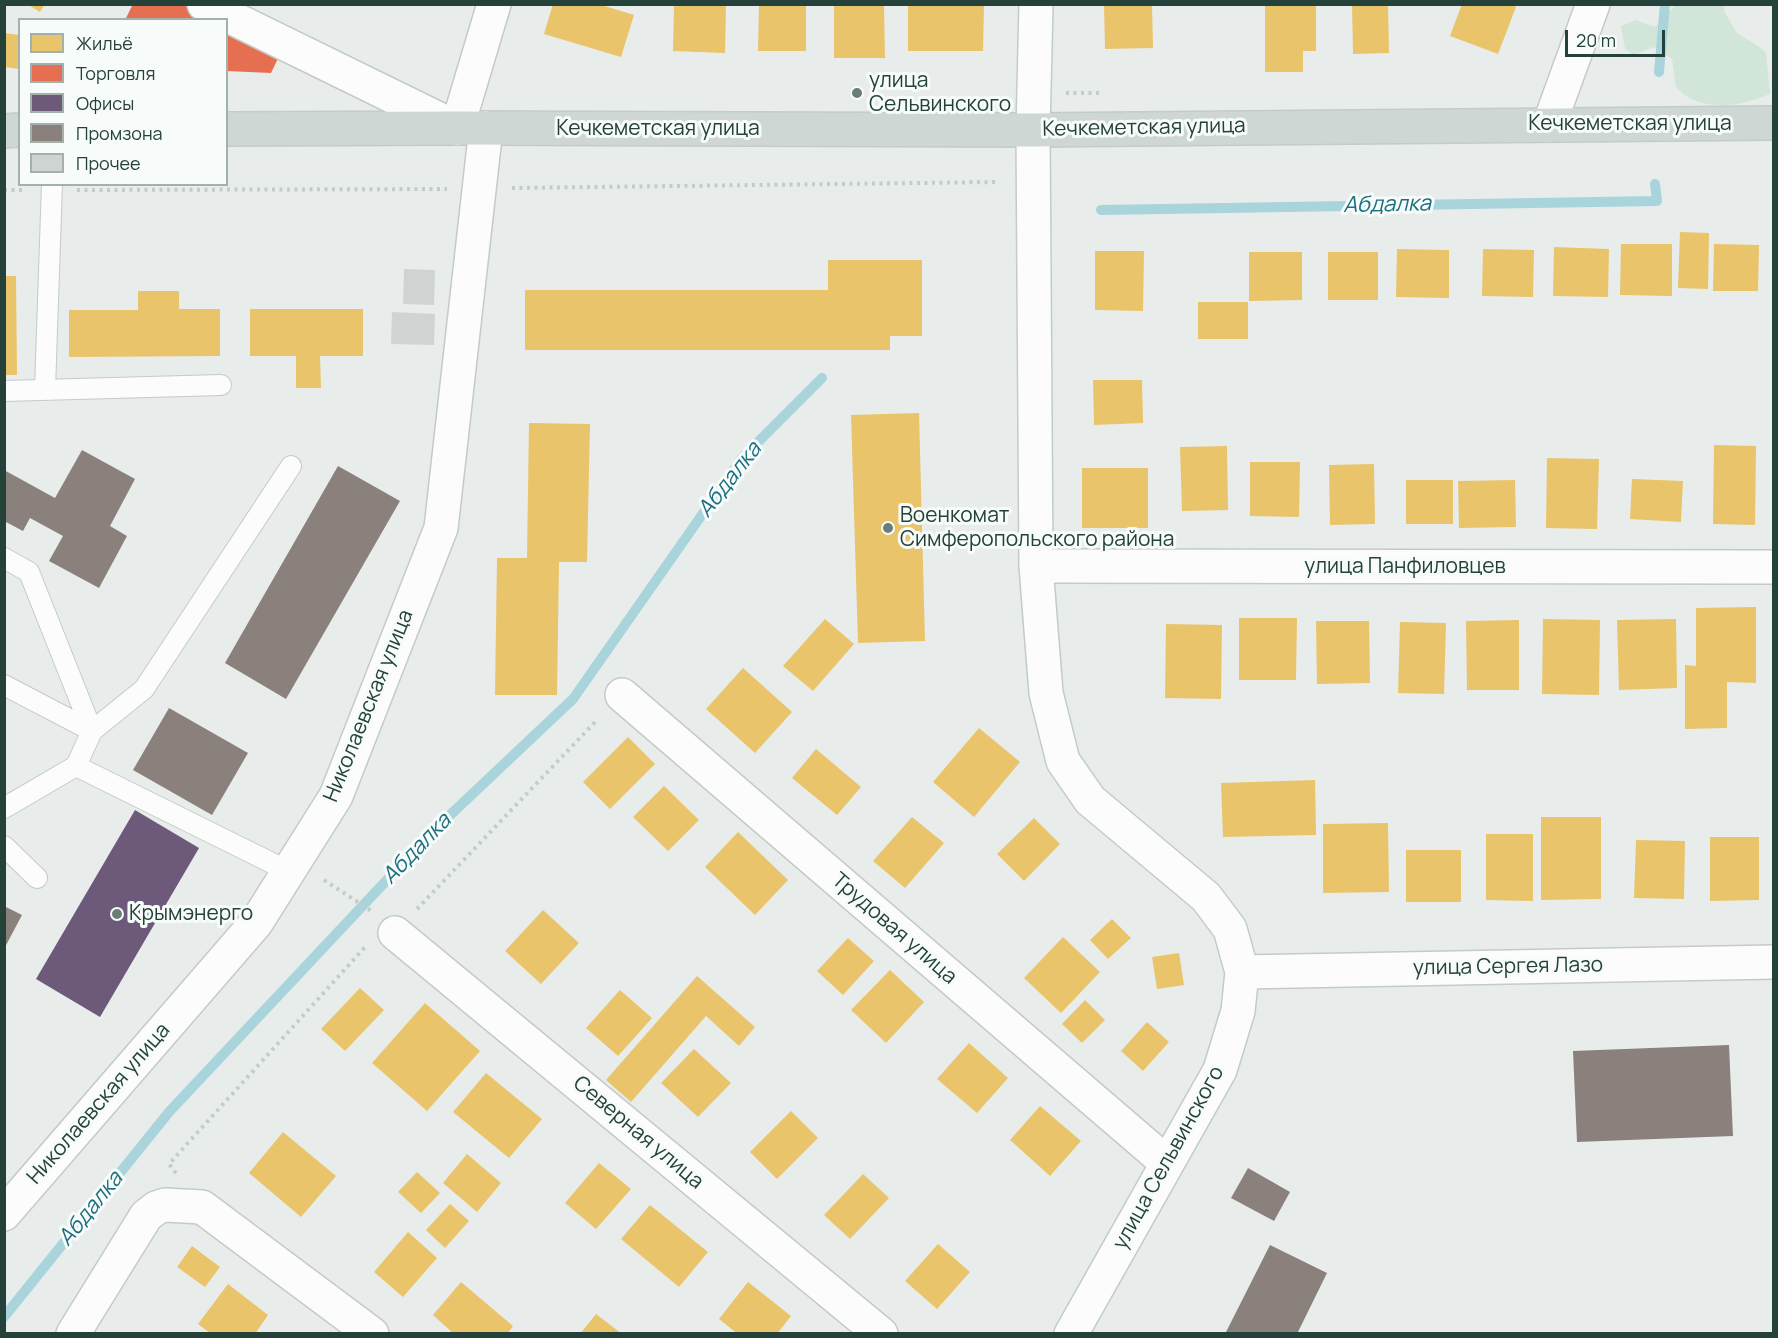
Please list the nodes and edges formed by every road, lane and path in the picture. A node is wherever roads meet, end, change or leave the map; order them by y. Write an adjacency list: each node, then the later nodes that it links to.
1 (204, 4): 7 (street)
2 (494, 4): 7 (street, Николаевская улица)
3 (1036, 4): 9 (street, улица Сельвинского)
4 (1593, 4): 6 (street)
5 (1773, 123): 6 (main road, Кечкеметская улица)
6 (1549, 125): 9 (main road, Кечкеметская улица)
7 (472, 128): 8 (main road, Кечкеметская улица); 9 (main road, Кечкеметская улица); 12 (street, Николаевская улица)
8 (228, 129)
9 (1033, 130): 10 (street, улица Сельвинского)
10 (1033, 182): 12 (path); 19 (street, улица Сельвинского)
11 (52, 187): 12 (path); 13 (path); 15 (lane)
12 (479, 189): 27 (street, Николаевская улица)
13 (4, 190)
14 (221, 385): 15 (lane)
15 (45, 389): 16 (lane)
16 (4, 391)
17 (291, 466): 23 (lane)
18 (4, 558): 23 (lane)
19 (1036, 566): 20 (street, улица Панфиловцев); 33 (street, улица Сельвинского)
20 (1773, 567)
21 (4, 685): 23 (lane)
22 (622, 695): 34 (street, Трудовая улица)
23 (92, 731): 24 (lane)
24 (76, 766): 25 (lane); 27 (lane)
25 (4, 808)
26 (4, 846): 28 (lane)
27 (288, 871): 35 (street, Николаевская улица)
28 (37, 878)
29 (324, 880): 30 (path)
30 (371, 910)
31 (395, 933): 38 (street, Северная улица)
32 (1773, 962): 33 (street, улица Сергея Лазо)
33 (1242, 972): 34 (street, улица Сельвинского)
34 (1167, 1163): 39 (street, улица Сельвинского)
35 (7, 1206)
36 (73, 1334): 37 (street)
37 (372, 1334)
38 (881, 1334)
39 (1071, 1334)

